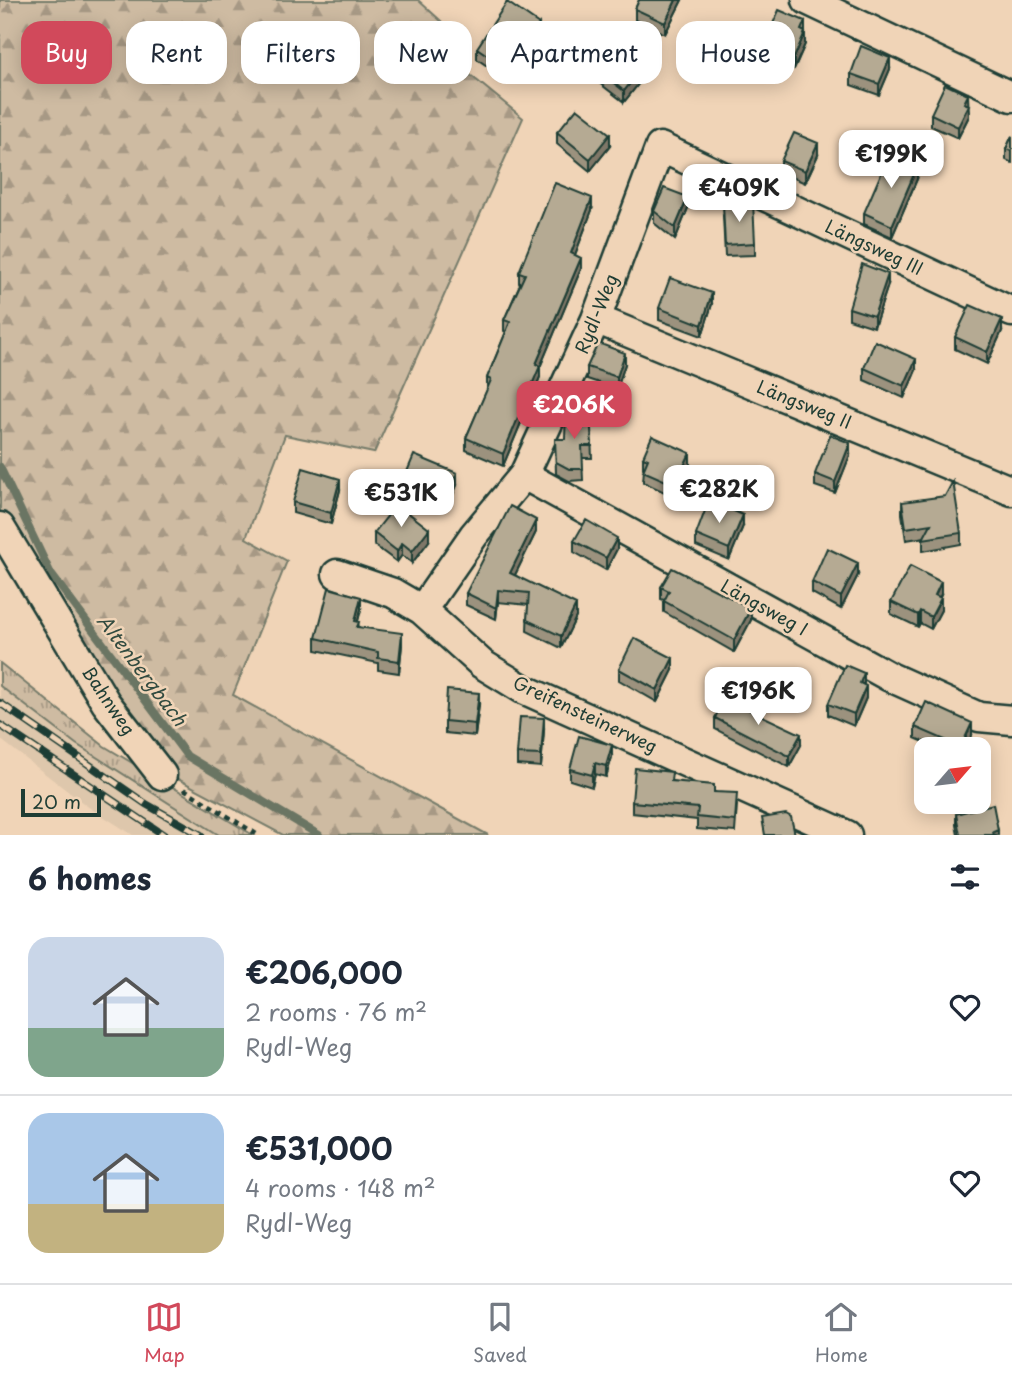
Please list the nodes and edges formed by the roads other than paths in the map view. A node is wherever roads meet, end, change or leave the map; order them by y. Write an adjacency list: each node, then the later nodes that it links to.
1 (807, 0): 2 (street)
2 (1012, 97)
3 (660, 147): 4 (street, Längsweg III); 5 (street, Rydl-Weg)
4 (1012, 312)
5 (596, 319): 6 (street, Rydl-Weg); 7 (street, Längsweg II)
6 (524, 475): 10 (street, Rydl-Weg); 11 (street, Längsweg I)
7 (1012, 491)
8 (0, 527): 12 (street, Bahnweg)
9 (337, 574): 10 (street, Greifensteinerweg)
10 (422, 610): 13 (street, Greifensteinerweg)
11 (1012, 720)
12 (162, 775)
13 (848, 835)

